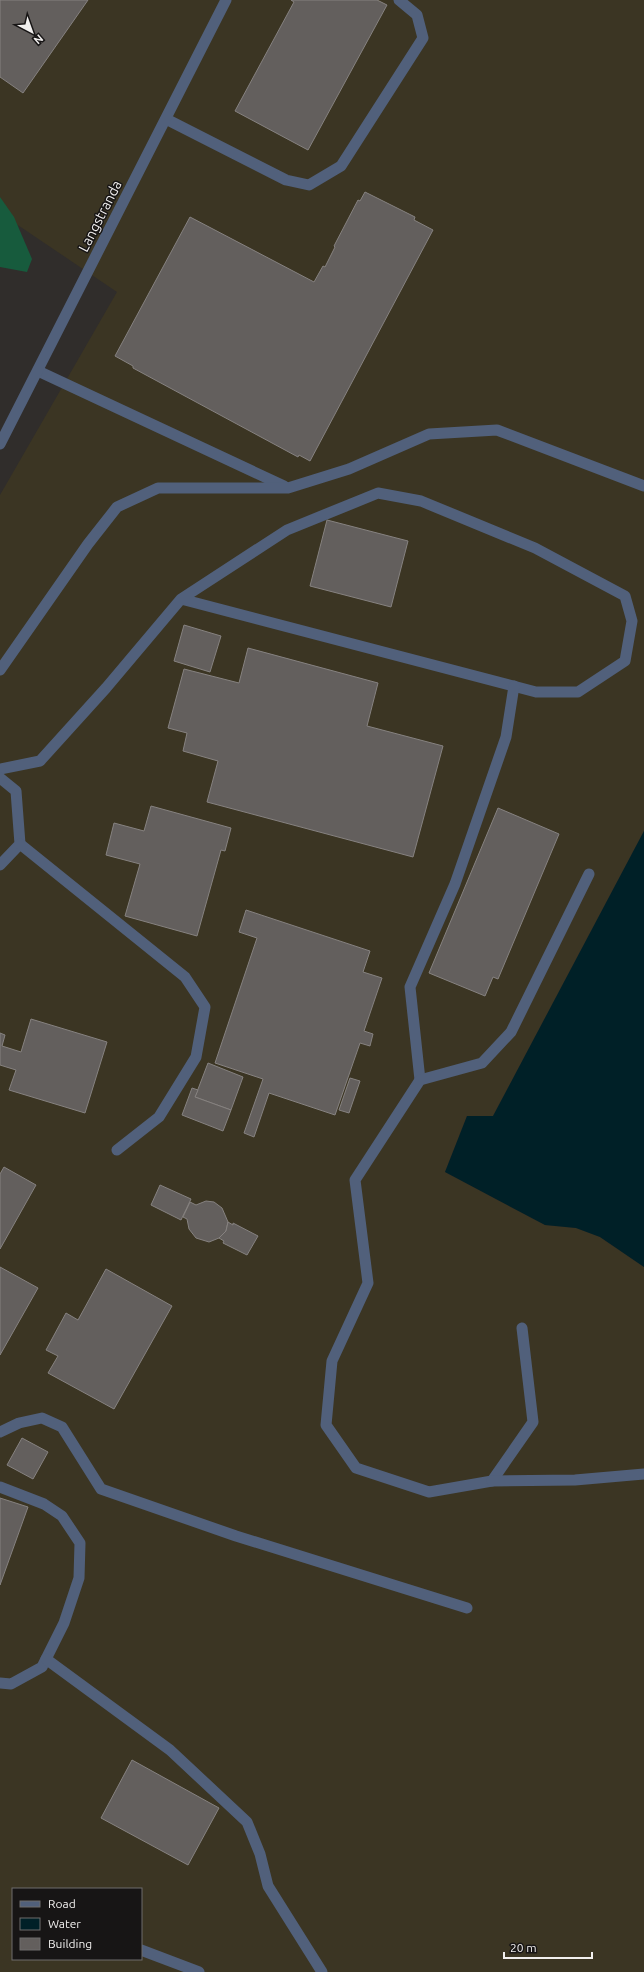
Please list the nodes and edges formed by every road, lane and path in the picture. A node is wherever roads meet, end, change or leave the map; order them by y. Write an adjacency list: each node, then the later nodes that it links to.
1 (226, 0): 3 (street, Langstranda)
2 (399, 0): 3 (street)
3 (166, 119): 4 (street, Langstranda)
4 (38, 371): 5 (street, Langstranda); 7 (street)
5 (0, 444)
6 (644, 486): 7 (street)
7 (288, 488): 9 (street)
8 (181, 599): 10 (street); 10 (street); 11 (street)
9 (0, 670)
10 (514, 686): 16 (street)
11 (0, 769)
12 (0, 778): 13 (street)
13 (20, 844): 14 (street); 17 (street)
14 (0, 865)
15 (589, 874): 16 (street)
16 (420, 1080): 21 (street)
17 (117, 1150)
18 (522, 1328): 21 (street)
19 (0, 1432): 23 (street)
20 (644, 1474): 21 (street)
21 (492, 1481)
22 (0, 1486): 24 (street)
23 (467, 1608)
24 (46, 1659): 25 (street); 28 (street)
25 (0, 1683)
26 (142, 1950): 27 (street)
27 (199, 1972)
28 (322, 1972)

